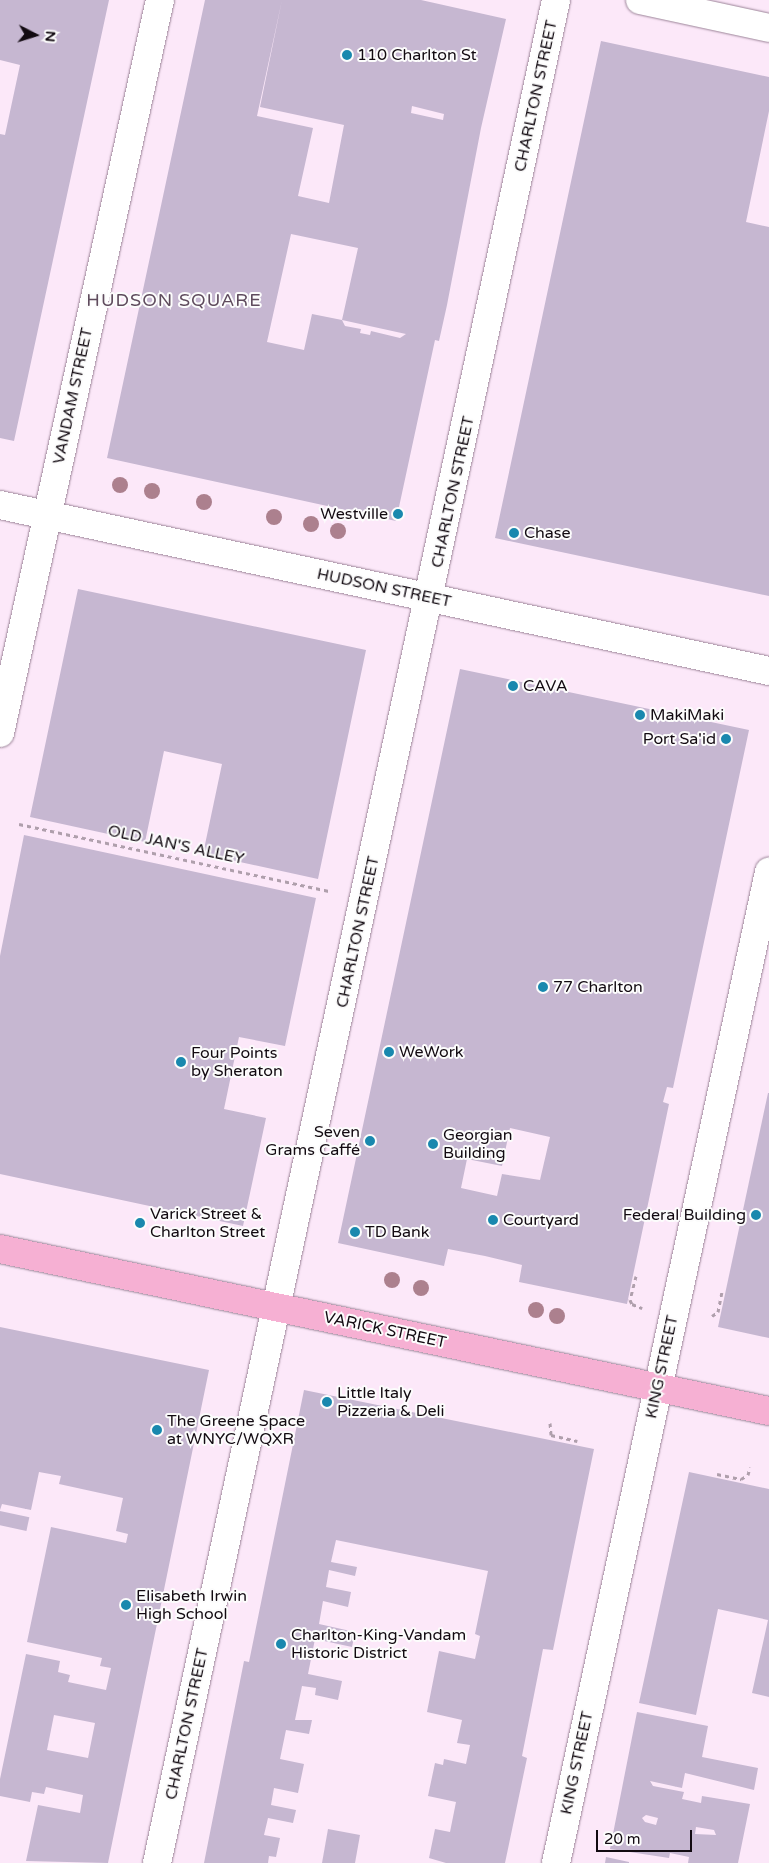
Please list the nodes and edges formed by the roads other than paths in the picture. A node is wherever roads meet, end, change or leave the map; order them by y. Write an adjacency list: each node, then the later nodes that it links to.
1 (160, 0): 6 (street, VANDAM STREET)
2 (556, 0): 7 (street, CHARLTON STREET)
3 (640, 0): 4 (street)
4 (769, 28)
5 (0, 505): 6 (street, HUDSON STREET)
6 (47, 515): 7 (street, HUDSON STREET); 9 (street, VANDAM STREET)
7 (430, 598): 8 (street, HUDSON STREET); 12 (street, CHARLTON STREET)
8 (769, 670)
9 (0, 733)
10 (769, 872): 13 (street, KING STREET)
11 (0, 1249): 12 (main road, VARICK STREET)
12 (276, 1306): 13 (main road, VARICK STREET); 15 (street, CHARLTON STREET)
13 (658, 1388): 14 (main road, VARICK STREET); 16 (street, KING STREET)
14 (769, 1411)
15 (157, 1863)
16 (556, 1863)

